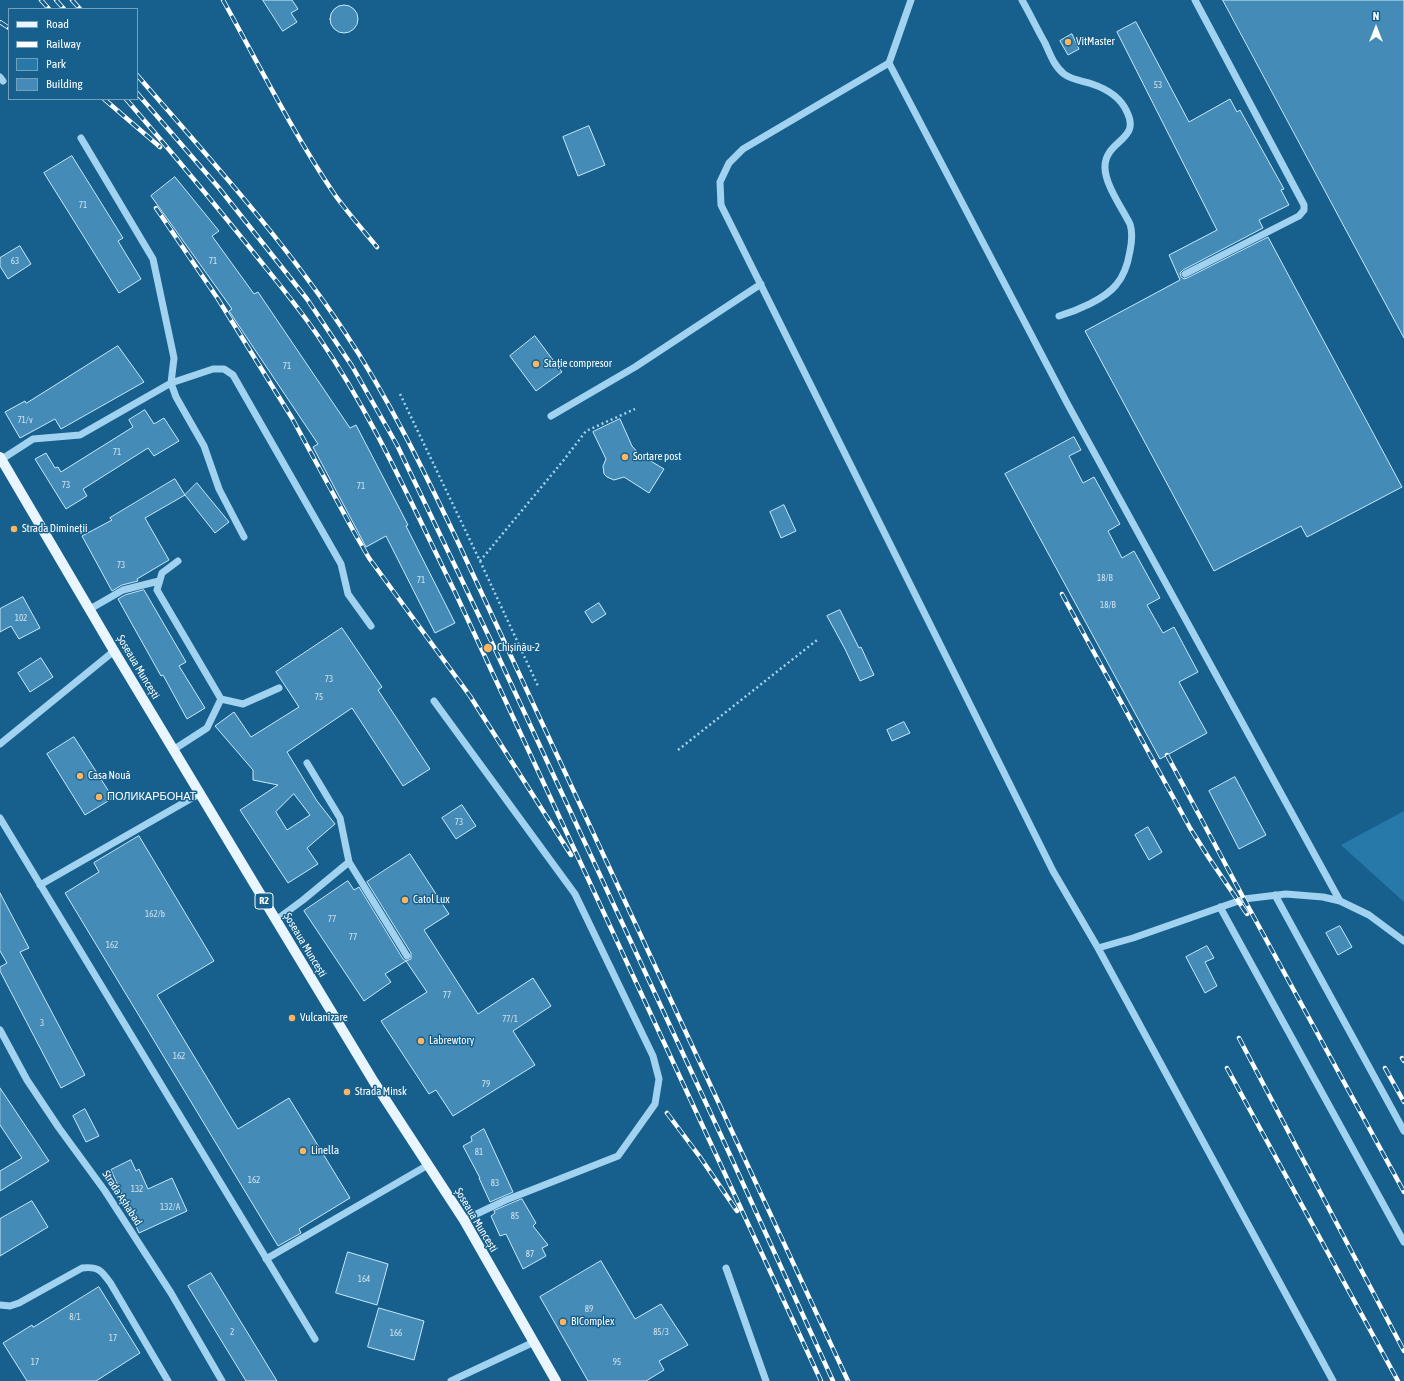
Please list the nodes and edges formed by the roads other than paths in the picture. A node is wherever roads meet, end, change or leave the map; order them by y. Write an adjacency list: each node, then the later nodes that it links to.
1 (911, 0): 4 (street)
2 (1022, 0): 8 (street)
3 (1195, 0): 6 (street)
4 (889, 63): 7 (street); 29 (street)
5 (81, 138): 9 (street)
6 (1185, 274)
7 (760, 284): 10 (street); 33 (street)
8 (1059, 316)
9 (171, 383): 11 (street); 12 (street); 16 (street)
10 (551, 416)
11 (1, 458): 15 (main road, Șoseaua Muncești / R2)
12 (244, 536)
13 (178, 561): 14 (street)
14 (159, 581): 15 (street); 19 (street)
15 (90, 609): 17 (main road, Șoseaua Muncești / R2)
16 (371, 626)
17 (114, 651): 21 (street); 22 (main road, Șoseaua Muncești / R2)
18 (279, 688): 19 (street)
19 (221, 699): 22 (street)
20 (434, 700): 38 (street)
21 (0, 744)
22 (173, 750): 24 (main road, Șoseaua Muncești / R2)
23 (307, 763): 26 (street)
24 (199, 794): 27 (street); 31 (main road, Șoseaua Muncești / R2)
25 (0, 818): 27 (street)
26 (349, 862): 31 (street); 34 (street)
27 (40, 885): 40 (street)
28 (1275, 895): 29 (street); 30 (street); 36 (street)
29 (1340, 901): 32 (street)
30 (1220, 907): 33 (street); 39 (street)
31 (276, 920): 37 (main road, Șoseaua Muncești / R2)
32 (1404, 941)
33 (1098, 948): 50 (street)
34 (407, 956)
35 (0, 1030): 46 (street, Strada Așhabad)
36 (1404, 1132)
37 (428, 1165): 38 (main road, Șoseaua Muncești / R2); 40 (street)
38 (464, 1220): 44 (main road, Șoseaua Muncești / R2)
39 (1404, 1242)
40 (266, 1259): 43 (street)
41 (726, 1268): 49 (street)
42 (0, 1305): 45 (street)
43 (315, 1339)
44 (534, 1342): 47 (street); 48 (main road, Șoseaua Muncești / R2)
45 (168, 1381)
46 (222, 1381)
47 (451, 1381)
48 (556, 1381)
49 (766, 1381)
50 (1333, 1381)

